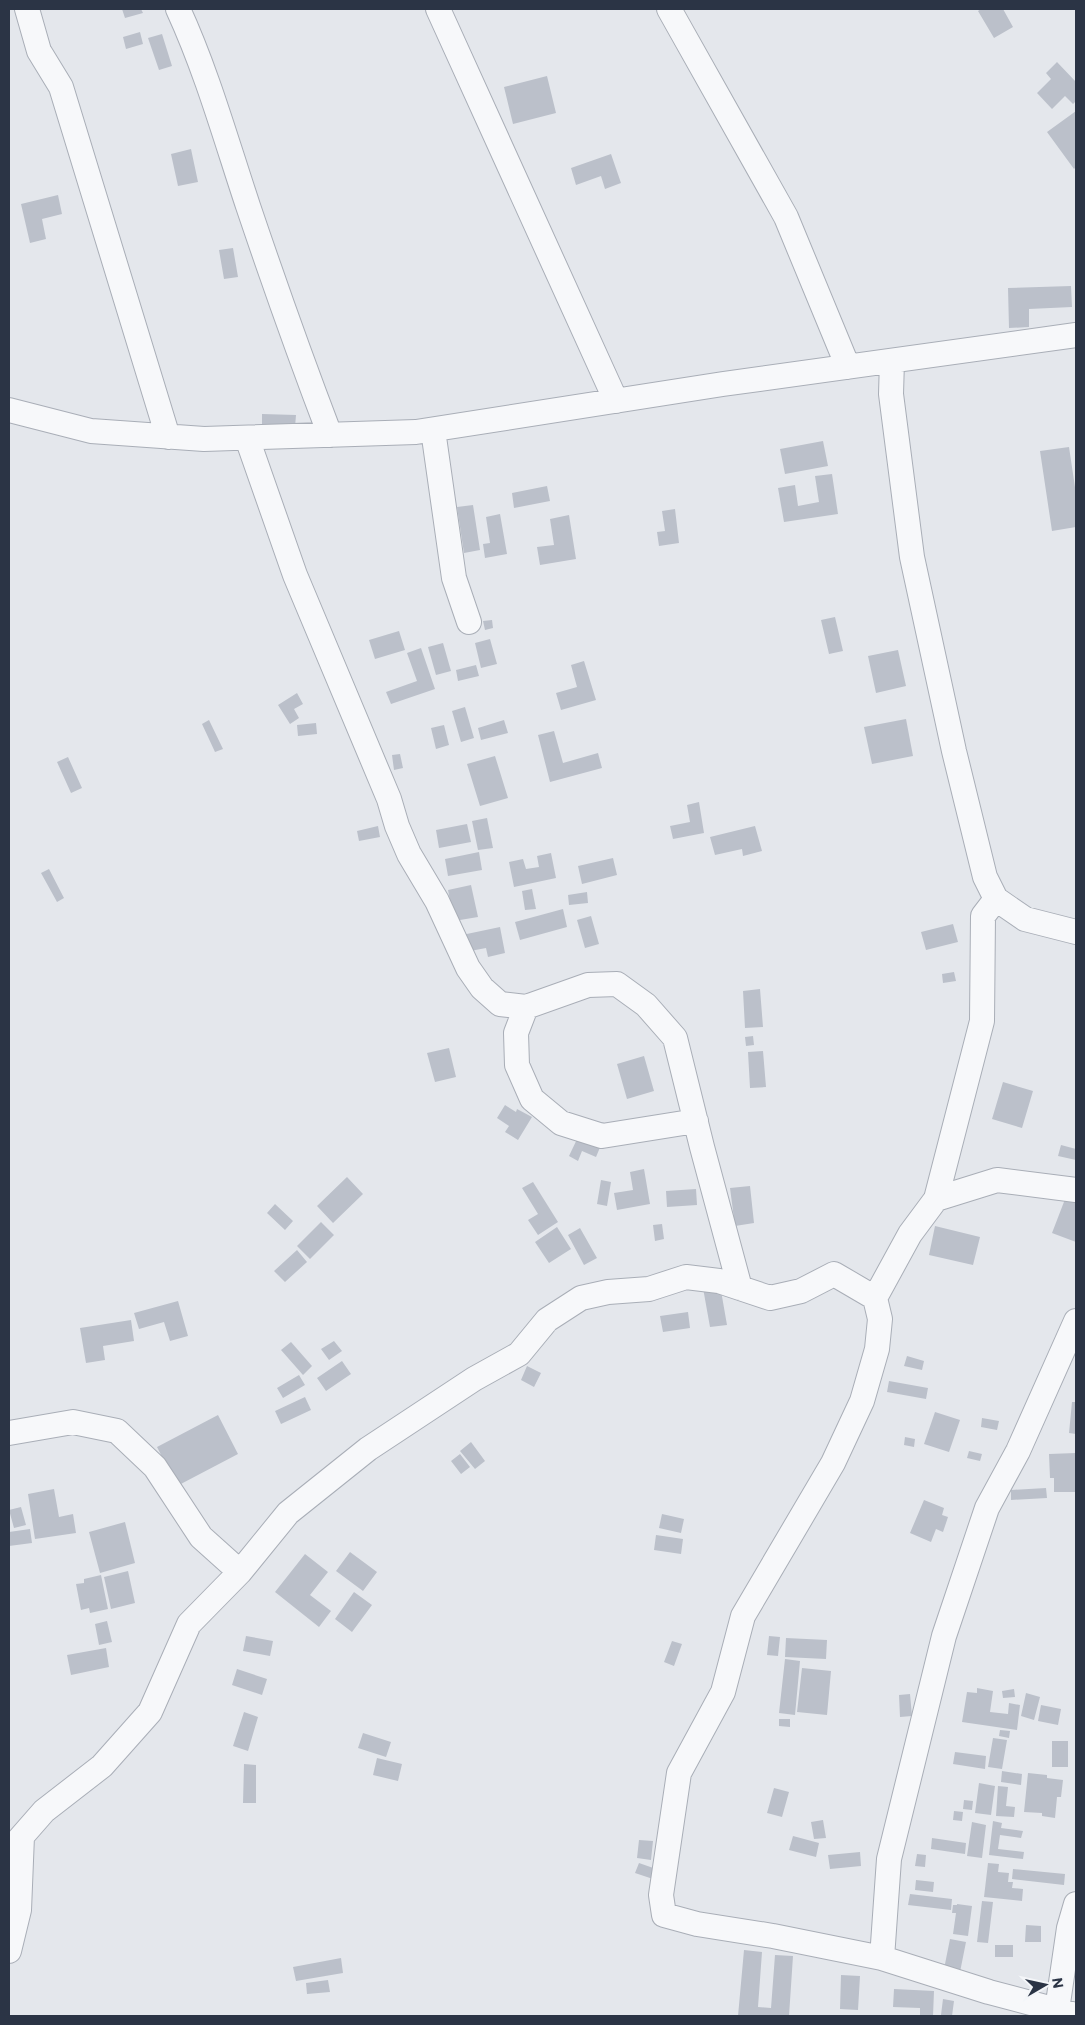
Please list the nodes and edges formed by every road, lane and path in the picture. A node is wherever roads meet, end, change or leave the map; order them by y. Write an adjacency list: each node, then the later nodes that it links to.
1 (27, 9): 12 (street)
2 (178, 9): 11 (street)
3 (438, 9): 8 (street)
4 (669, 9): 7 (street)
5 (1076, 335): 6 (street)
6 (892, 360): 7 (street); 15 (street)
7 (848, 367): 8 (street)
8 (616, 401): 10 (street)
9 (9, 410): 12 (street)
10 (433, 430): 11 (street); 14 (street)
11 (330, 435): 13 (street)
12 (168, 437): 13 (street)
13 (247, 438): 17 (street)
14 (469, 622)
15 (996, 899): 16 (street); 20 (street)
16 (1076, 932)
17 (526, 1007): 18 (street); 18 (street)
18 (696, 1121): 21 (street)
19 (1076, 1190): 20 (street)
20 (936, 1199): 22 (street)
21 (740, 1288): 22 (street); 25 (street)
22 (875, 1298): 29 (street)
23 (1076, 1321): 29 (street)
24 (9, 1433): 25 (street)
25 (240, 1572): 26 (street)
26 (15, 1844): 28 (street)
27 (1076, 1904): 30 (street)
28 (9, 1951)
29 (882, 1958): 30 (street)
30 (1067, 2012)

